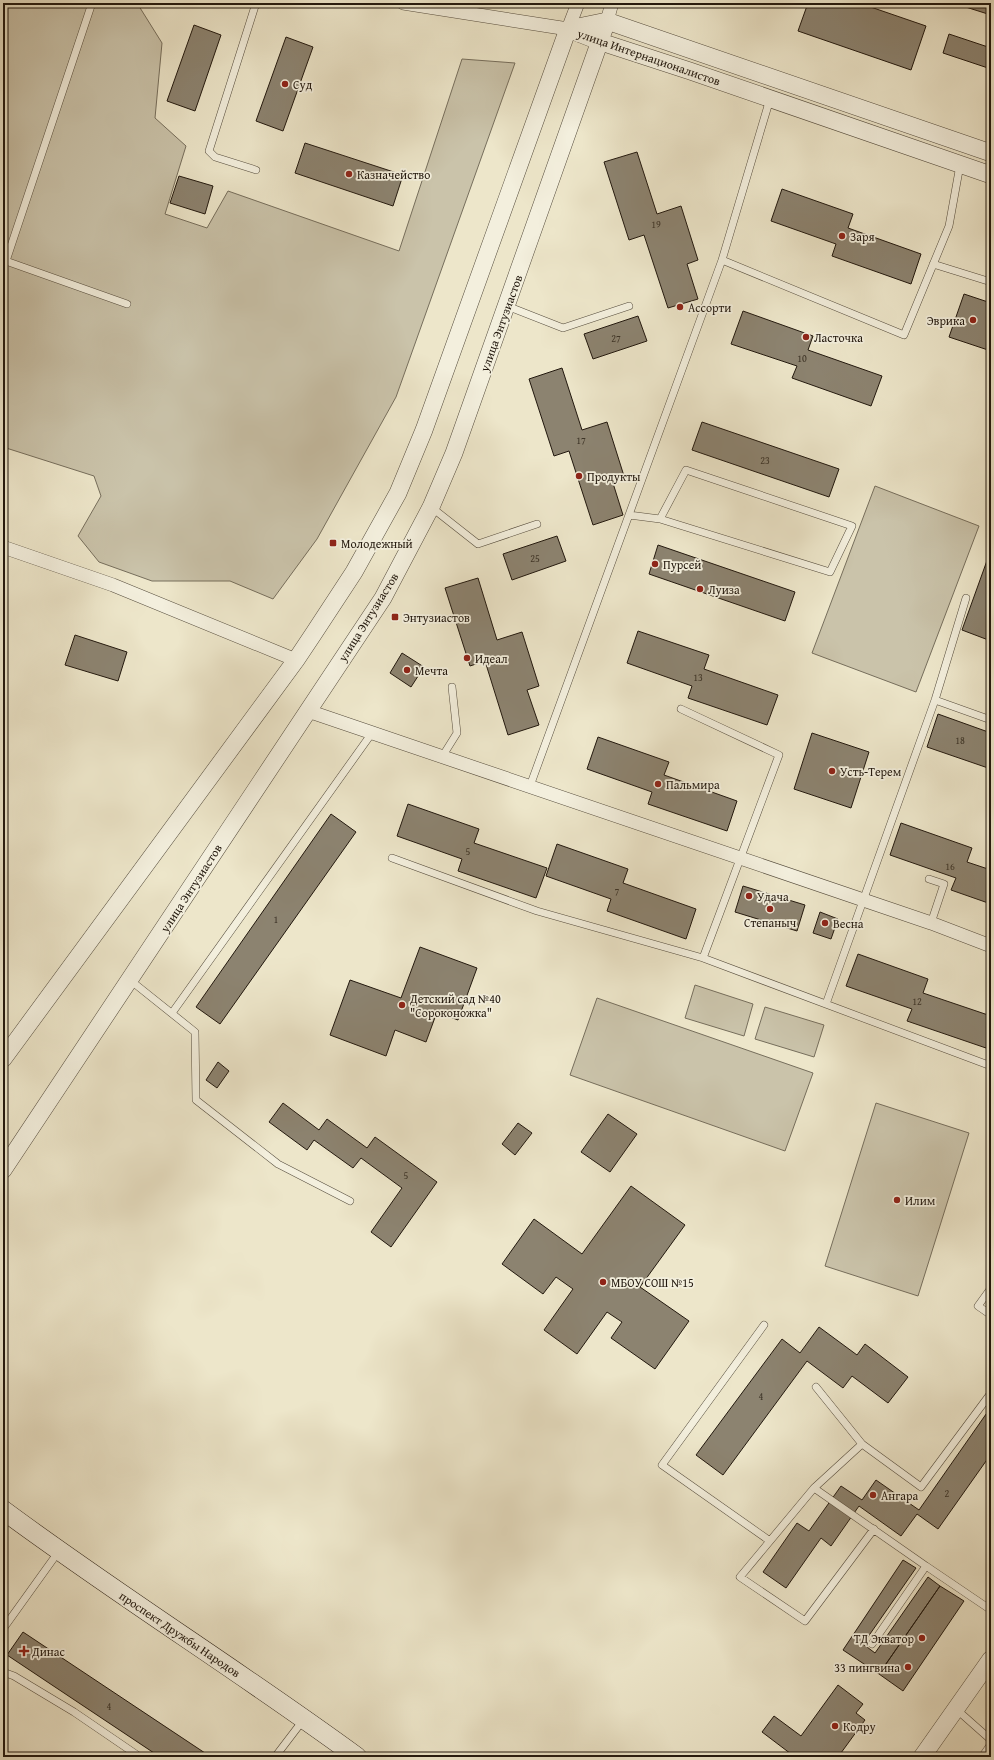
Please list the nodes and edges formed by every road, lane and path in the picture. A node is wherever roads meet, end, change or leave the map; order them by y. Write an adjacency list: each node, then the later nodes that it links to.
1 (92, 3): 15 (lane)
2 (256, 3): 12 (lane)
3 (404, 3): 7 (street)
4 (578, 3): 7 (street)
5 (612, 3): 6 (street, улица Энтузиастов)
6 (607, 21): 7 (street, улица Интернационалистов); 8 (street, улица Энтузиастов); 10 (street, улица Интернационалистов)
7 (568, 29): 8 (street, улица Интернационалистов); 27 (street)
8 (600, 42): 9 (street, улица Интернационалистов); 19 (street, улица Энтузиастов)
9 (770, 99): 11 (street, улица Интернационалистов); 14 (lane)
10 (991, 153)
11 (960, 165): 13 (street, улица Интернационалистов); 16 (lane)
12 (256, 170)
13 (991, 175)
14 (722, 260): 16 (lane); 22 (lane)
15 (5, 261): 18 (lane)
16 (933, 264): 17 (lane)
17 (991, 282)
18 (127, 304)
19 (507, 306): 20 (lane); 21 (street, улица Энтузиастов)
20 (629, 306)
21 (431, 507): 24 (lane); 31 (street, улица Энтузиастов)
22 (629, 515): 23 (lane); 35 (lane)
23 (660, 519): 23 (lane)
24 (537, 524)
25 (3, 547): 27 (street)
26 (966, 598): 29 (lane)
27 (296, 660): 46 (street)
28 (452, 687): 34 (lane)
29 (935, 700): 32 (lane); 39 (lane)
30 (681, 709): 37 (lane)
31 (308, 711): 33 (street); 43 (street, улица Энтузиастов)
32 (991, 720)
33 (372, 733): 34 (street); 45 (lane)
34 (442, 757): 35 (street)
35 (530, 786): 37 (street)
36 (392, 858): 42 (lane)
37 (740, 859): 39 (street); 42 (lane)
38 (929, 879): 40 (lane)
39 (864, 900): 40 (street); 44 (lane)
40 (931, 923): 41 (street)
41 (991, 946)
42 (703, 958): 44 (lane)
43 (130, 980): 45 (lane); 48 (street, улица Энтузиастов)
44 (826, 1004): 47 (lane)
45 (172, 1013): 49 (lane)
46 (3, 1059)
47 (991, 1066)
48 (3, 1170)
49 (350, 1201)
50 (991, 1288): 51 (lane)
51 (991, 1315)
52 (764, 1325): 59 (lane)
53 (816, 1387): 55 (lane)
54 (991, 1393): 55 (lane)
55 (862, 1444): 56 (lane)
56 (814, 1488): 58 (lane); 59 (lane)
57 (3, 1510): 60 (main road, проспект Дружбы Народов)
58 (874, 1529): 59 (lane); 61 (lane)
59 (770, 1541)
60 (59, 1551): 63 (lane); 68 (main road, проспект Дружбы Народов)
61 (926, 1566): 62 (lane); 64 (lane)
62 (991, 1610)
63 (3, 1629)
64 (872, 1644)
65 (991, 1659): 67 (street)
66 (3, 1672): 71 (lane)
67 (956, 1709): 69 (lane); 74 (street)
68 (304, 1719): 72 (lane); 73 (main road, проспект Дружбы Народов)
69 (991, 1740)
70 (991, 1744): 75 (lane)
71 (140, 1757)
72 (275, 1757)
73 (357, 1757)
74 (922, 1757)
75 (982, 1757)

